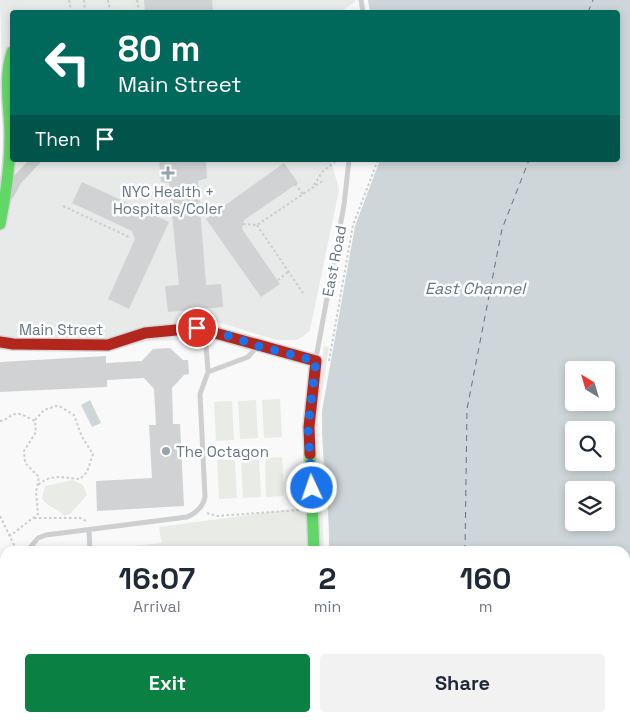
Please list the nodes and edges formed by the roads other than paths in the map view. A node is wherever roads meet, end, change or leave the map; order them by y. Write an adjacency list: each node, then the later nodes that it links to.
1 (10, 61): 2 (street)
2 (10, 115)
3 (10, 147): 6 (street)
4 (34, 162): 6 (street)
5 (347, 162): 11 (lane, East Road)
6 (4, 205): 7 (street)
7 (0, 224)
8 (205, 329): 9 (street, Main Street); 10 (street, Main Street); 12 (lane)
9 (0, 342)
10 (258, 346): 11 (street, Main Street); 12 (lane)
11 (316, 361): 16 (street)
12 (208, 372): 13 (lane)
13 (90, 530): 14 (lane); 15 (lane)
14 (31, 546)
15 (90, 546)
16 (314, 546)

